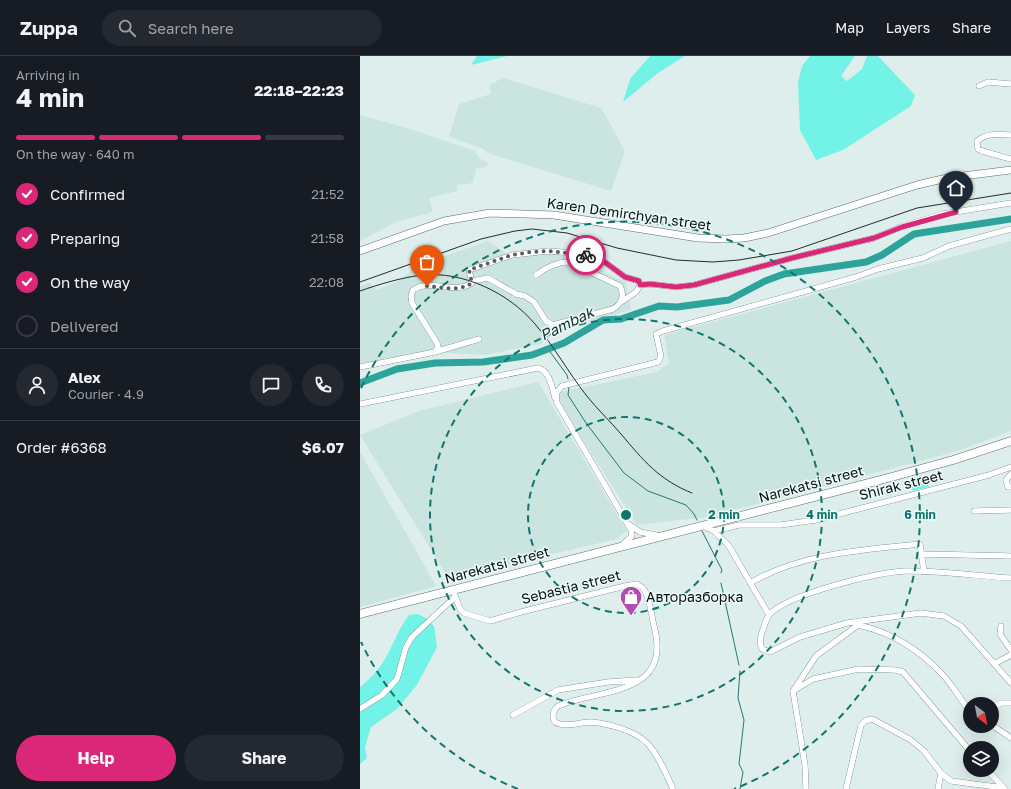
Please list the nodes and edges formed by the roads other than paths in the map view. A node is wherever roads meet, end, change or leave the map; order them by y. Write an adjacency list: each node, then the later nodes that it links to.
1 (1011, 84): 2 (street)
2 (979, 86)
3 (1011, 135): 4 (street)
4 (1011, 159)
5 (1011, 170): 8 (main road, Karen Demirchyan street)
6 (1011, 202): 11 (street)
7 (1011, 229): 16 (street)
8 (360, 251)
9 (536, 275): 12 (street)
10 (472, 280): 11 (street); 12 (street); 14 (street)
11 (640, 285): 12 (street)
12 (621, 302)
13 (479, 339): 14 (street)
14 (435, 352): 15 (street)
15 (360, 367)
16 (556, 399): 17 (street); 24 (street)
17 (360, 404)
18 (1011, 440): 25 (highway, Narekatsi street)
19 (1011, 468): 26 (street, Shirak street)
20 (1011, 474): 21 (street)
21 (1011, 487)
22 (1011, 510): 23 (street)
23 (974, 511)
24 (627, 522): 27 (street); 28 (street)
25 (702, 526): 26 (street); 27 (highway, Narekatsi street)
26 (714, 531): 33 (street)
27 (663, 536): 28 (highway, Narekatsi street)
28 (620, 547): 34 (highway, Narekatsi street)
29 (921, 554): 30 (street); 31 (street); 33 (street)
30 (1011, 556)
31 (924, 572): 32 (street); 36 (street)
32 (1011, 578)
33 (750, 583): 36 (street)
34 (454, 594): 35 (highway, Narekatsi street); 42 (street, Sebastia street); 48 (street)
35 (360, 614)
36 (769, 615): 37 (street)
37 (858, 623): 41 (street); 44 (street); 45 (street)
38 (1001, 626): 39 (street)
39 (1011, 650)
40 (1011, 655): 41 (street)
41 (994, 664): 43 (street)
42 (639, 680): 49 (street); 56 (street, Sebastia street)
43 (1011, 684)
44 (793, 691): 52 (street); 57 (street)
45 (963, 702)
46 (1011, 703): 47 (street)
47 (999, 704)
48 (360, 708)
49 (513, 715)
50 (999, 730): 51 (street)
51 (1011, 738)
52 (963, 742)
53 (941, 773): 55 (street); 58 (street); 59 (street)
54 (994, 777): 55 (street)
55 (1004, 788)
56 (673, 789)
57 (806, 789)
58 (846, 789)
59 (938, 789)

